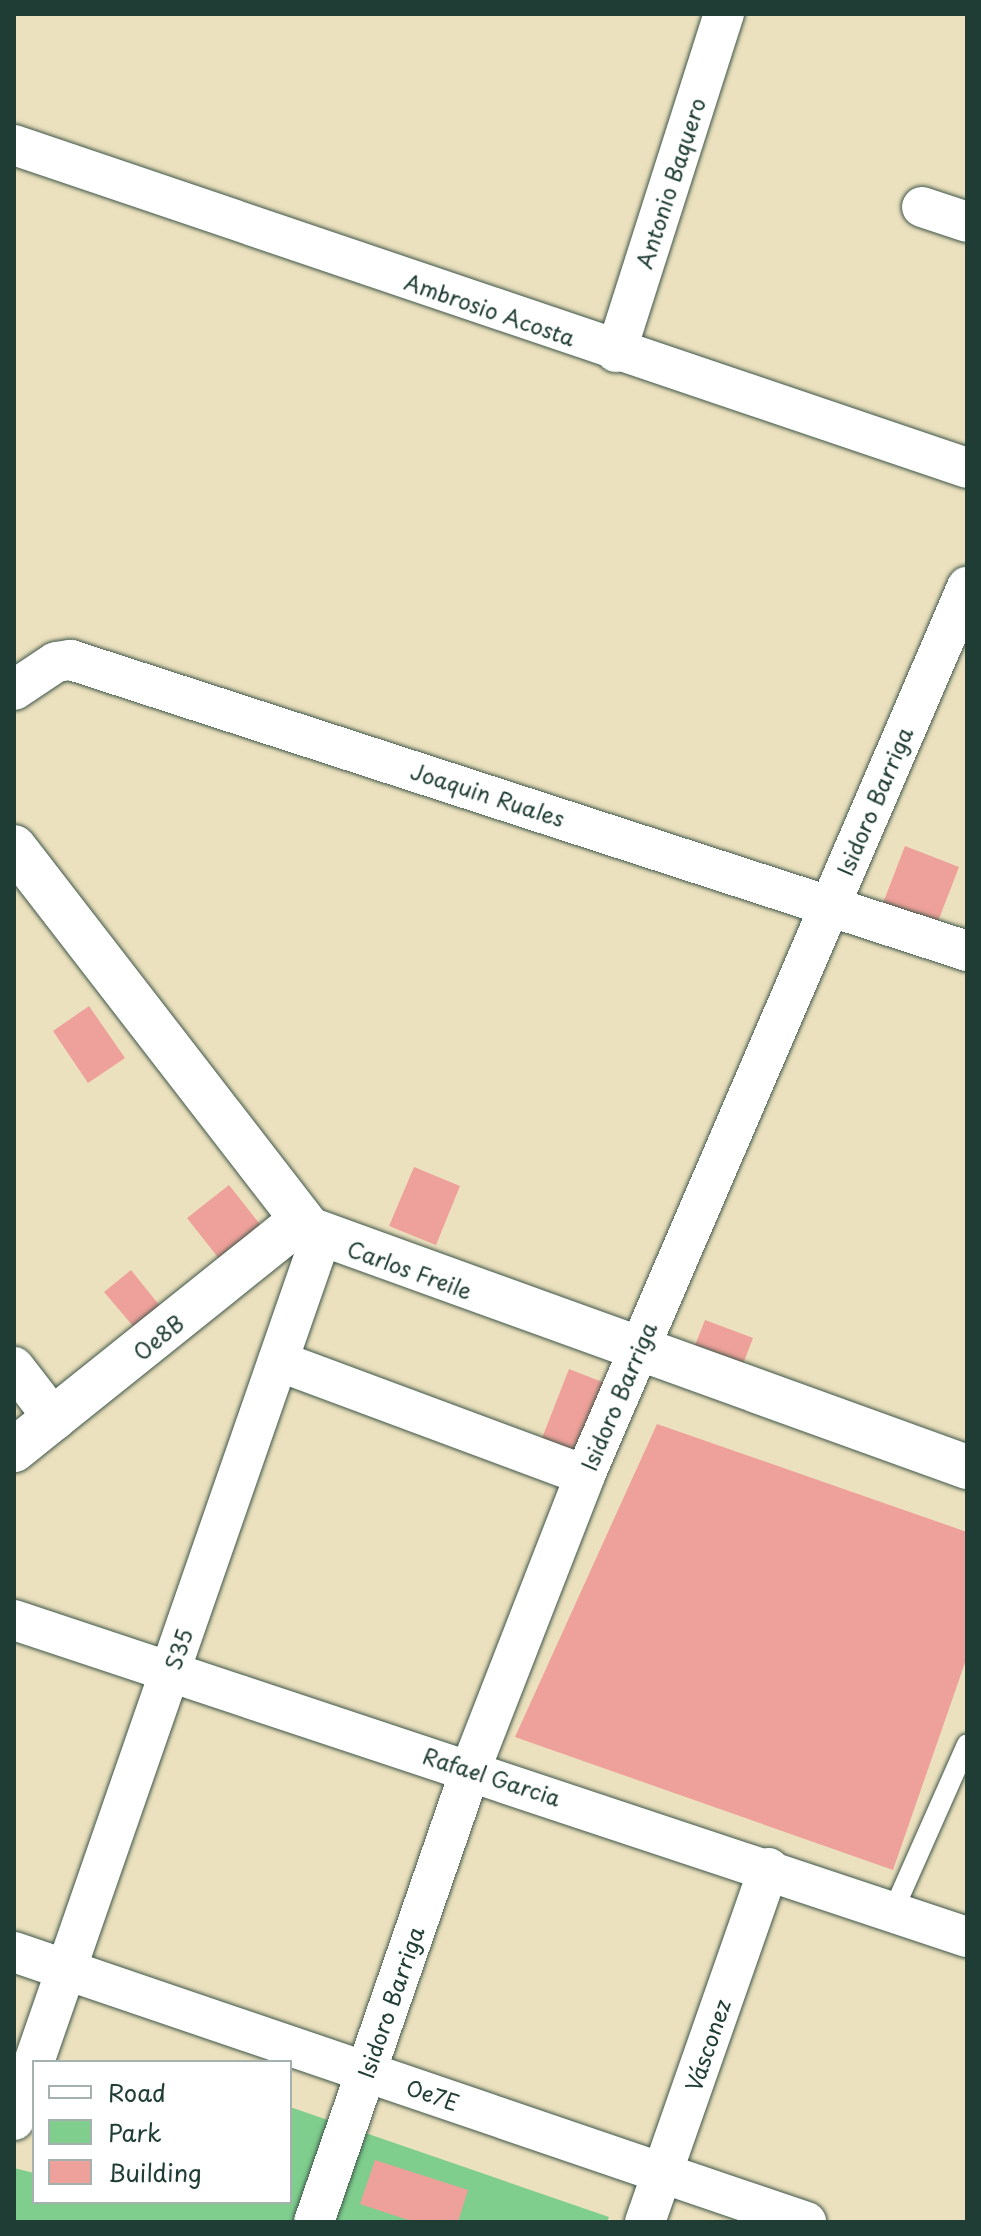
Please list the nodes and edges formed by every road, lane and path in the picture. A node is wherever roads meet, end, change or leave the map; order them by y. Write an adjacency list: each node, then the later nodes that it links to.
1 (724, 14): 5 (street, Antonio Baquero)
2 (14, 145): 5 (street, Ambrosio Acosta)
3 (922, 207): 4 (street)
4 (967, 222)
5 (616, 352): 6 (street, Ambrosio Acosta)
6 (967, 468)
7 (967, 587): 10 (street, Isidoro Barriga)
8 (14, 690): 10 (street, Joaquin Ruales)
9 (14, 847): 12 (street)
10 (830, 904): 11 (street, Joaquin Ruales); 13 (street, Isidoro Barriga)
11 (967, 951)
12 (310, 1229): 13 (street, Carlos Freile); 14 (street, S35); 16 (street, Oe8B)
13 (637, 1351): 18 (street, Carlos Freile); 19 (street, Isidoro Barriga)
14 (278, 1361): 19 (street); 21 (street, S35)
15 (14, 1367): 16 (street)
16 (55, 1420): 17 (street, Oe8B)
17 (14, 1450)
18 (967, 1467)
19 (585, 1475): 23 (street, Isidoro Barriga)
20 (14, 1620): 21 (street, Rafael Garcia)
21 (170, 1673): 23 (street, Rafael Garcia); 28 (street, S35)
22 (967, 1744): 25 (lane)
23 (471, 1768): 24 (street, Rafael Garcia); 31 (street, Isidoro Barriga)
24 (769, 1868): 25 (street, Rafael Garcia); 33 (street, Vásconez)
25 (894, 1909): 26 (street, Rafael Garcia)
26 (967, 1937)
27 (14, 1952): 28 (street, Oe7E)
28 (66, 1970): 29 (street, S35); 31 (street, Oe7E)
29 (35, 2060)
30 (32, 2068): 32 (street, S35)
31 (366, 2071): 33 (street, Oe7E); 34 (street, Isidoro Barriga)
32 (14, 2120)
33 (663, 2171): 35 (street, Vásconez); 36 (street, Oe7E)
34 (314, 2222)
35 (645, 2222)
36 (806, 2222)

